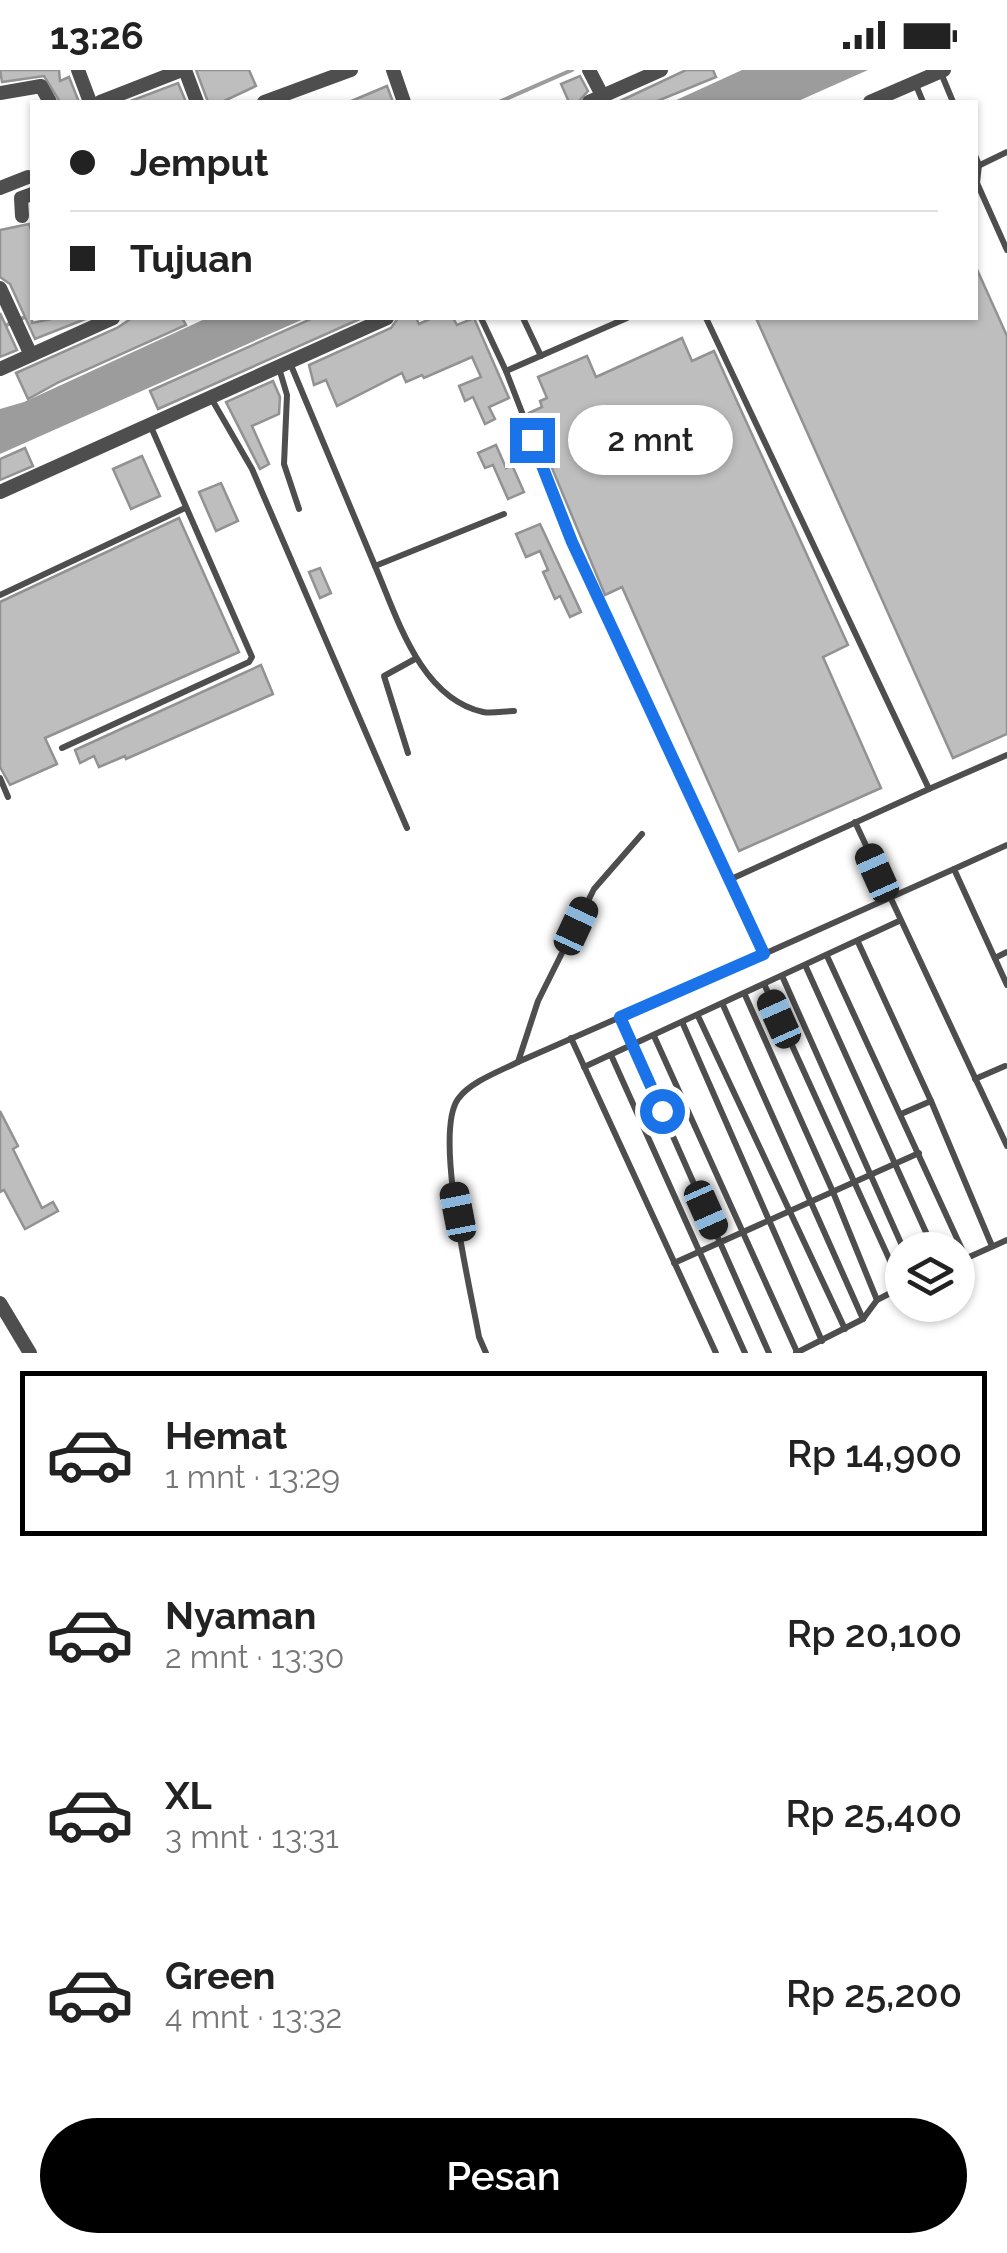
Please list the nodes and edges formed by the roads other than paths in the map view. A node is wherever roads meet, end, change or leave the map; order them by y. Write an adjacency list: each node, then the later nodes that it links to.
1 (78, 70): 11 (street)
2 (184, 70): 12 (street); 13 (street)
3 (351, 70): 14 (street)
4 (393, 70): 15 (street)
5 (660, 70): 16 (street)
6 (942, 71): 8 (street); 19 (lane)
7 (591, 73): 16 (street)
8 (914, 83): 17 (street); 18 (lane)
9 (0, 93): 10 (street)
10 (49, 100)
11 (89, 100)
12 (105, 100)
13 (195, 100)
14 (269, 100)
15 (403, 100)
16 (596, 100)
17 (875, 100)
18 (922, 100)
19 (952, 100)
20 (1007, 152): 21 (lane)
21 (978, 166)
22 (28, 178): 24 (street)
23 (978, 187): 27 (lane)
24 (0, 188)
25 (30, 195): 26 (street)
26 (22, 216)
27 (1007, 250)
28 (0, 288): 35 (street)
29 (109, 320): 35 (street)
30 (383, 320): 37 (street)
31 (482, 320): 39 (lane)
32 (523, 320): 36 (lane)
33 (623, 320): 36 (lane)
34 (707, 320): 54 (lane)
35 (31, 355): 38 (street)
36 (541, 356): 39 (lane)
37 (284, 364): 40 (street); 44 (lane); 46 (lane)
38 (0, 369)
39 (506, 371): 61 (lane)
40 (211, 397): 41 (street); 57 (lane)
41 (150, 424): 42 (street); 43 (lane)
42 (0, 492)
43 (185, 508): 47 (lane); 50 (lane)
44 (299, 509)
45 (504, 514): 46 (lane)
46 (375, 566): 48 (lane)
47 (0, 595)
48 (415, 658): 49 (lane); 51 (lane)
49 (514, 711)
50 (62, 748)
51 (408, 753)
52 (1007, 755): 54 (lane)
53 (0, 778): 55 (lane)
54 (930, 788): 56 (lane)
55 (8, 798)
56 (855, 822): 61 (lane); 62 (lane)
57 (407, 828)
58 (642, 834): 82 (lane)
59 (1007, 845): 60 (lane)
60 (954, 870): 62 (lane); 68 (lane)
61 (729, 880): 66 (lane)
62 (888, 898): 63 (lane); 66 (lane)
63 (900, 922): 64 (lane); 85 (lane)
64 (858, 942): 67 (lane); 86 (lane)
65 (1007, 952): 68 (lane)
66 (764, 954): 76 (lane)
67 (827, 956): 69 (lane); 87 (lane)
68 (995, 958): 71 (lane)
69 (806, 967): 70 (lane); 90 (lane)
70 (783, 978): 72 (lane); 91 (lane)
71 (1007, 985)
72 (764, 986): 73 (lane); 92 (lane)
73 (746, 995): 74 (lane); 93 (lane)
74 (723, 1005): 75 (lane); 94 (lane)
75 (698, 1016): 77 (lane); 95 (lane)
76 (620, 1017): 79 (lane); 80 (lane)
77 (683, 1024): 78 (lane); 96 (lane)
78 (654, 1036): 80 (lane); 97 (lane)
79 (570, 1038): 82 (lane); 84 (lane)
80 (633, 1046): 81 (lane); 102 (lane)
81 (611, 1055): 84 (lane); 105 (lane)
82 (518, 1062): 116 (lane)
83 (1005, 1066): 85 (lane)
84 (584, 1067): 107 (lane)
85 (975, 1079): 88 (lane)
86 (932, 1102): 87 (lane); 103 (lane)
87 (902, 1114): 89 (lane)
88 (1007, 1146)
89 (920, 1153): 90 (lane); 100 (lane)
90 (897, 1164): 91 (lane); 99 (lane)
91 (872, 1175): 92 (lane); 98 (lane)
92 (853, 1183): 93 (lane); 104 (lane)
93 (833, 1192): 94 (lane); 109 (lane)
94 (811, 1202): 95 (lane); 111 (lane)
95 (788, 1212): 96 (lane); 112 (lane)
96 (769, 1220): 97 (lane); 113 (lane)
97 (744, 1232): 102 (lane); 115 (lane)
98 (896, 1232)
99 (926, 1232)
100 (955, 1232)
101 (1007, 1240): 103 (lane)
102 (720, 1242): 105 (lane); 119 (lane)
103 (992, 1246): 106 (lane)
104 (885, 1251)
105 (699, 1252): 107 (lane); 118 (lane)
106 (975, 1254)
107 (674, 1263): 117 (lane)
108 (885, 1296): 109 (lane)
109 (877, 1300): 111 (lane)
110 (4, 1309): 114 (street)
111 (862, 1319): 112 (lane)
112 (845, 1329): 113 (lane)
113 (822, 1341): 115 (lane)
114 (28, 1350)
115 (796, 1352)
116 (486, 1353)
117 (716, 1353)
118 (745, 1353)
119 (769, 1353)

